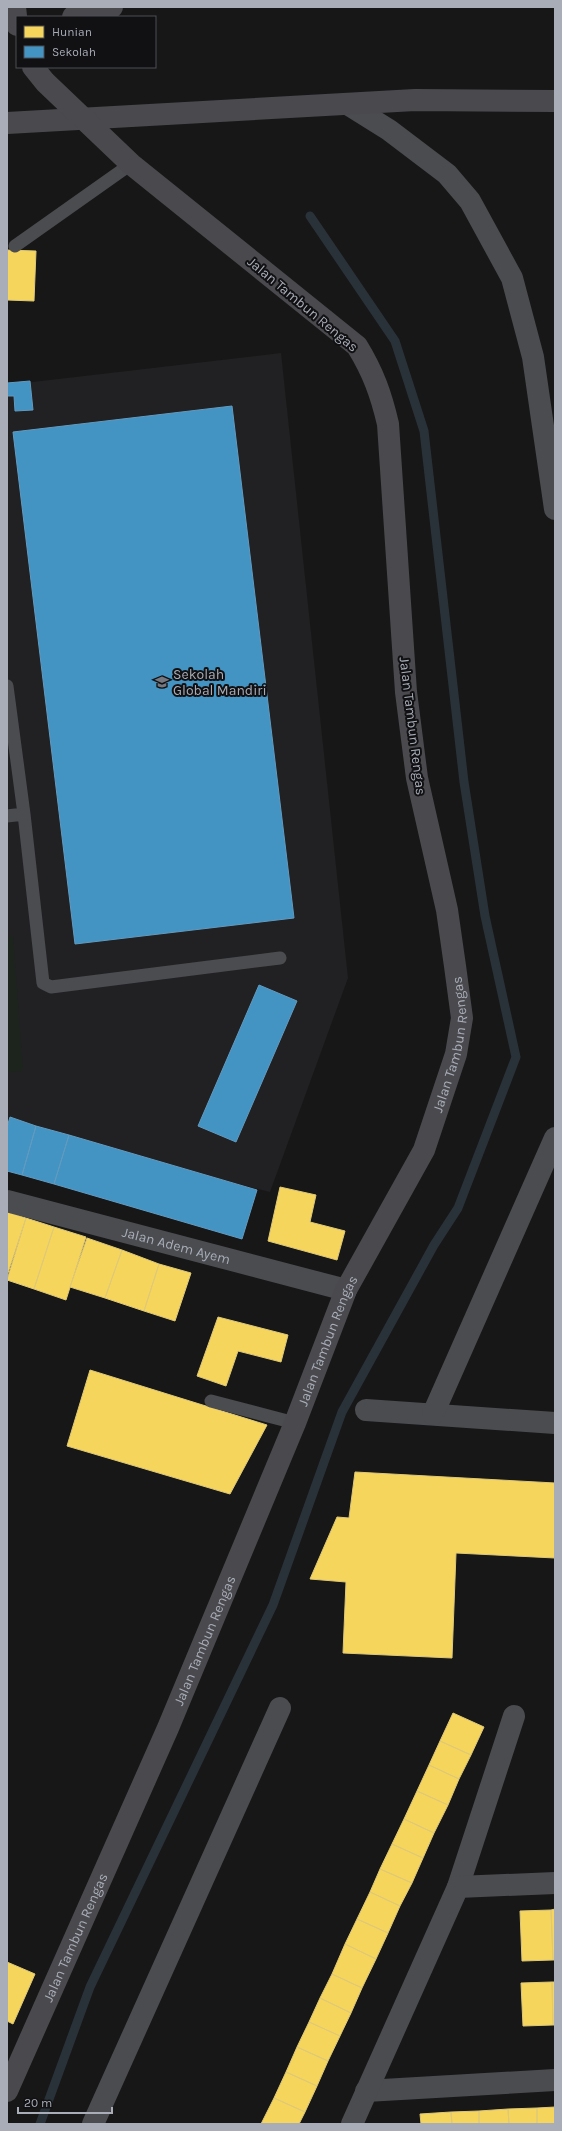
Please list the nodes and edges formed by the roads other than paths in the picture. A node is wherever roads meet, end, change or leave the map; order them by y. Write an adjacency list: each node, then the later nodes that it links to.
1 (112, 7): 2 (street)
2 (77, 16)
3 (34, 68): 6 (street, Jalan Tambun Rengas)
4 (555, 101): 5 (street)
5 (349, 105): 6 (street); 10 (street)
6 (84, 120): 7 (street); 8 (street, Jalan Tambun Rengas)
7 (7, 123)
8 (131, 164): 9 (lane); 17 (street, Jalan Tambun Rengas)
9 (15, 246)
10 (555, 509)
11 (7, 686): 12 (lane)
12 (24, 814): 13 (lane); 14 (lane)
13 (7, 816)
14 (280, 958)
15 (555, 1138): 20 (street)
16 (7, 1201): 17 (street, Jalan Adem Ayem)
17 (346, 1290): 21 (street, Jalan Tambun Rengas)
18 (211, 1401): 21 (lane)
19 (366, 1410): 20 (street)
20 (433, 1414): 22 (street)
21 (295, 1423): 27 (street, Jalan Tambun Rengas)
22 (555, 1423)
23 (280, 1708): 31 (street)
24 (514, 1716): 26 (street)
25 (555, 1883): 26 (street)
26 (458, 1887): 30 (street)
27 (13, 2060): 29 (street, Jalan Tambun Rengas)
28 (555, 2080): 30 (street)
29 (7, 2091)
30 (366, 2091): 32 (street)
31 (93, 2124)
32 (352, 2124)

